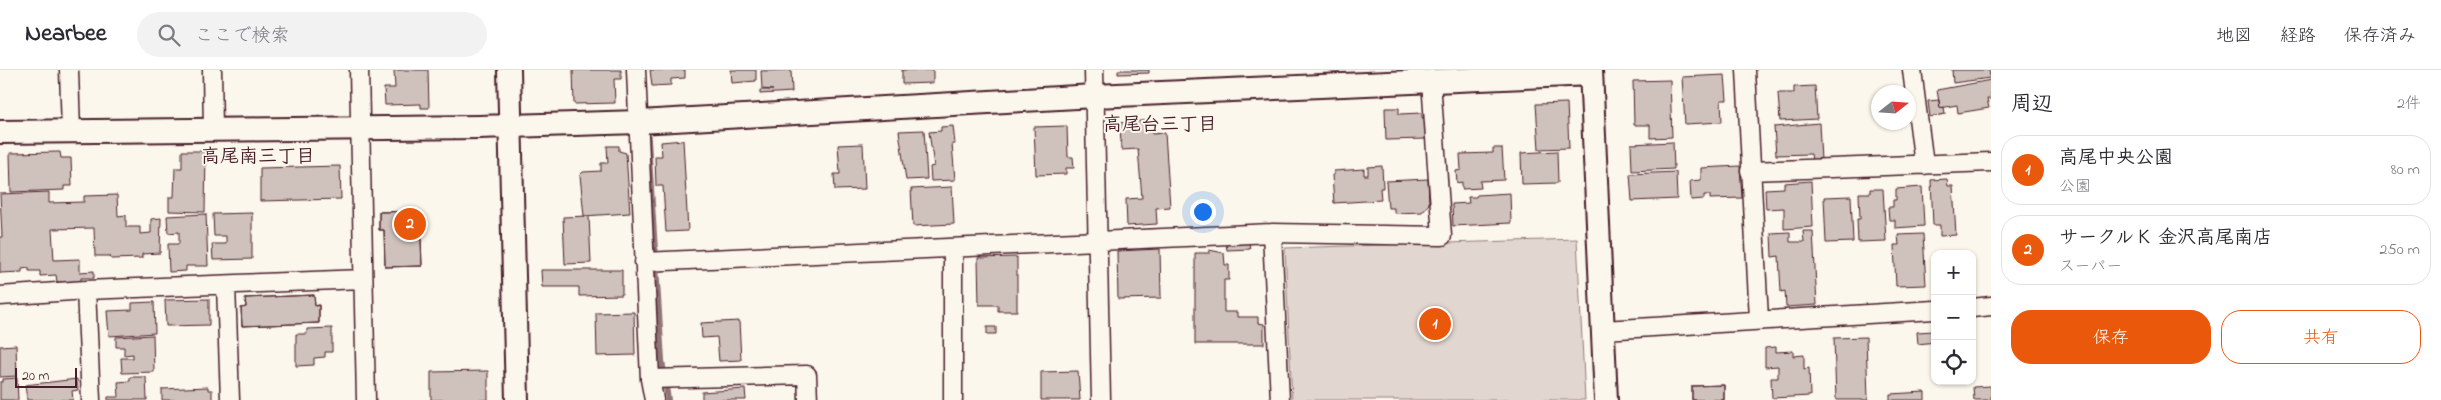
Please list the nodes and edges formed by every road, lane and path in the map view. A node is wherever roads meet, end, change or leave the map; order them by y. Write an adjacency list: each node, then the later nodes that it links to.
1 (69, 70): 16 (street)
2 (212, 70): 15 (street)
3 (359, 70): 14 (street)
4 (509, 70): 13 (street)
5 (636, 70): 12 (street)
6 (1094, 70): 11 (street)
7 (1746, 70): 20 (street)
8 (1912, 70): 19 (street)
9 (1591, 72): 10 (street); 33 (street)
10 (1431, 81): 11 (street); 21 (street)
11 (1095, 96): 12 (street); 22 (street)
12 (639, 122): 13 (street); 24 (street)
13 (510, 127): 14 (street); 38 (street)
14 (360, 129): 15 (street); 25 (street)
15 (213, 130): 16 (street)
16 (71, 131): 17 (street)
17 (0, 132)
18 (1991, 162): 19 (street)
19 (1924, 165): 20 (street)
20 (1750, 171): 32 (street)
21 (1272, 233): 22 (street); 43 (street)
22 (1098, 242): 23 (street); 42 (street)
23 (953, 248): 24 (street); 41 (street)
24 (644, 262): 34 (street)
25 (363, 279): 26 (street); 37 (street)
26 (226, 285): 27 (street); 36 (street)
27 (86, 290): 28 (street); 35 (street)
28 (0, 296)
29 (1991, 306): 30 (street)
30 (1976, 308)
31 (1931, 310): 32 (street)
32 (1759, 319): 33 (street)
33 (1603, 330): 44 (street)
34 (650, 379): 39 (street); 40 (street)
35 (91, 400)
36 (230, 400)
37 (366, 400)
38 (517, 400)
39 (654, 400)
40 (808, 400)
41 (953, 400)
42 (1101, 400)
43 (1280, 400)
44 (1606, 400)

